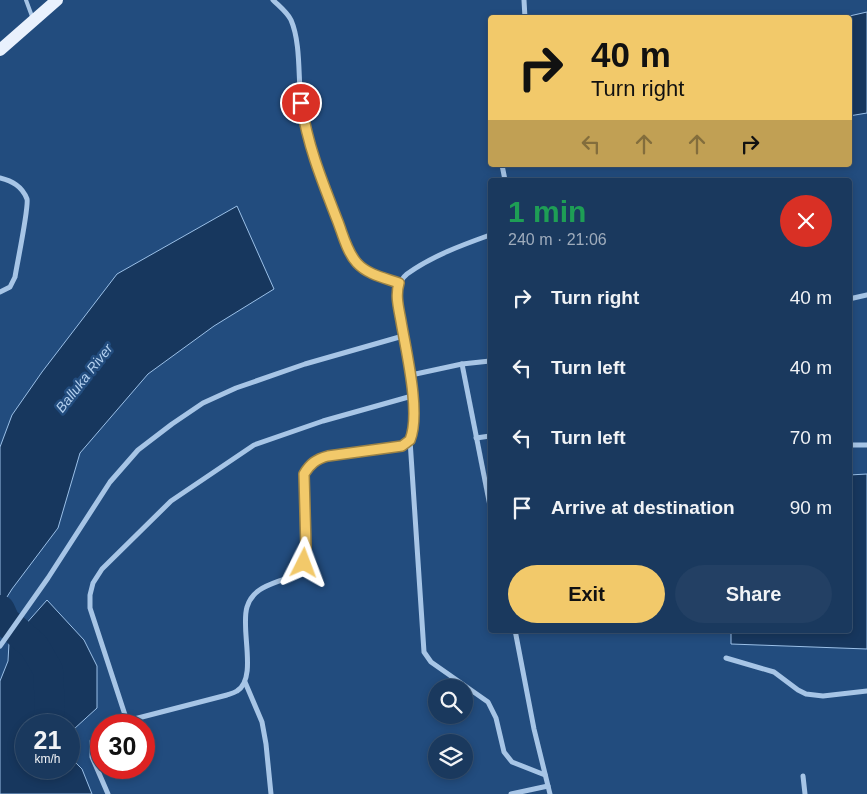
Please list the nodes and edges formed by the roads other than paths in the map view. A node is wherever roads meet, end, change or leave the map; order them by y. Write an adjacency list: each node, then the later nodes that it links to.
1 (26, 0): 6 (lane)
2 (56, 0): 6 (main road)
3 (273, 0): 10 (street)
4 (524, 0): 5 (street)
5 (525, 15)
6 (34, 21): 7 (main road)
7 (0, 50)
8 (0, 178): 11 (street)
9 (488, 236): 10 (street)
10 (399, 283): 14 (street)
11 (0, 292)
12 (867, 295): 13 (street)
13 (852, 298)
14 (403, 336): 17 (street); 26 (street)
15 (488, 361): 16 (street)
16 (462, 364): 17 (street); 20 (street)
17 (411, 375): 18 (street)
18 (412, 396): 21 (street); 30 (street)
19 (488, 436): 20 (street)
20 (476, 438): 24 (street)
21 (410, 440): 28 (street); 32 (street)
22 (852, 445): 23 (street)
23 (867, 445)
24 (488, 496)
25 (516, 633): 32 (street)
26 (0, 646)
27 (726, 658): 29 (street)
28 (245, 682): 31 (street); 37 (street)
29 (867, 691)
30 (125, 714)
31 (154, 714)
32 (545, 775): 35 (street)
33 (803, 776): 40 (street)
34 (101, 779): 36 (street)
35 (548, 786): 38 (street); 39 (street)
36 (108, 794)
37 (271, 794)
38 (510, 794)
39 (550, 794)
40 (805, 794)

